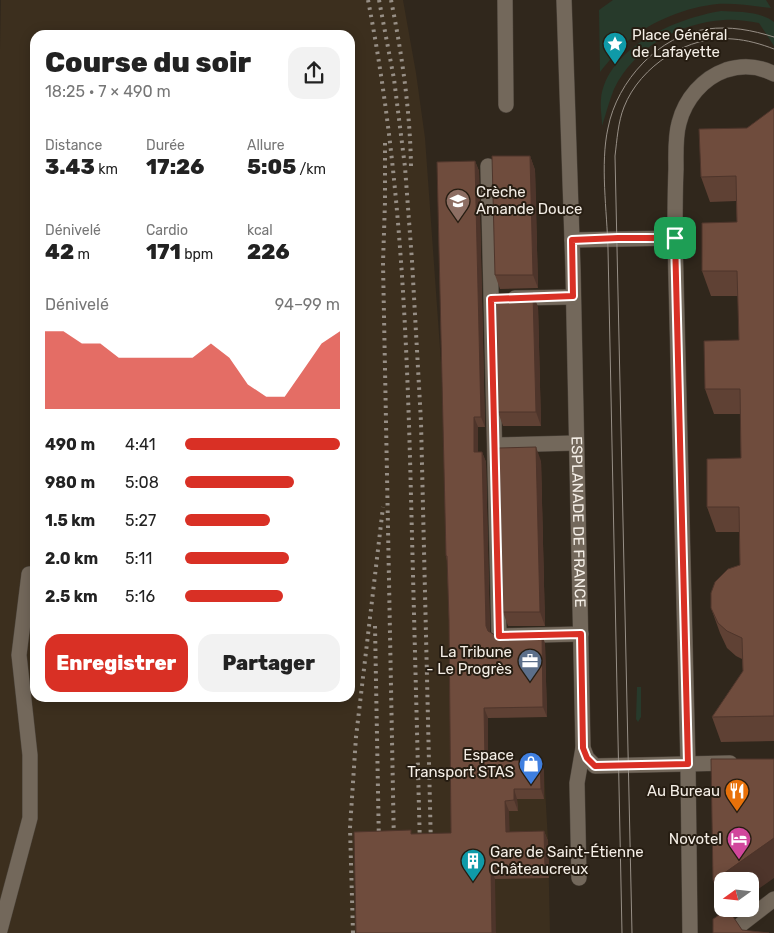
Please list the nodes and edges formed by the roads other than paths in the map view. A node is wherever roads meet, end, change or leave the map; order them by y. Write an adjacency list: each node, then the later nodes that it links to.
1 (505, 0): 4 (street)
2 (564, 0): 7 (street, ESPLANADE DE FRANCE)
3 (774, 74): 6 (street)
4 (506, 105)
5 (488, 166): 9 (street)
6 (675, 238): 7 (street); 16 (street)
7 (572, 240): 8 (street, ESPLANADE DE FRANCE)
8 (573, 296): 9 (street); 10 (street, ESPLANADE DE FRANCE)
9 (491, 299): 11 (street)
10 (576, 443): 11 (street); 13 (street, ESPLANADE DE FRANCE)
11 (494, 445): 13 (street)
12 (29, 574): 19 (street)
13 (581, 634): 14 (street, ESPLANADE DE FRANCE)
14 (583, 748): 16 (street); 17 (street, ESPLANADE DE FRANCE)
15 (746, 763): 16 (street)
16 (688, 764): 20 (street)
17 (579, 878)
18 (774, 899): 21 (street)
19 (0, 930)
20 (690, 933)
21 (730, 933)

